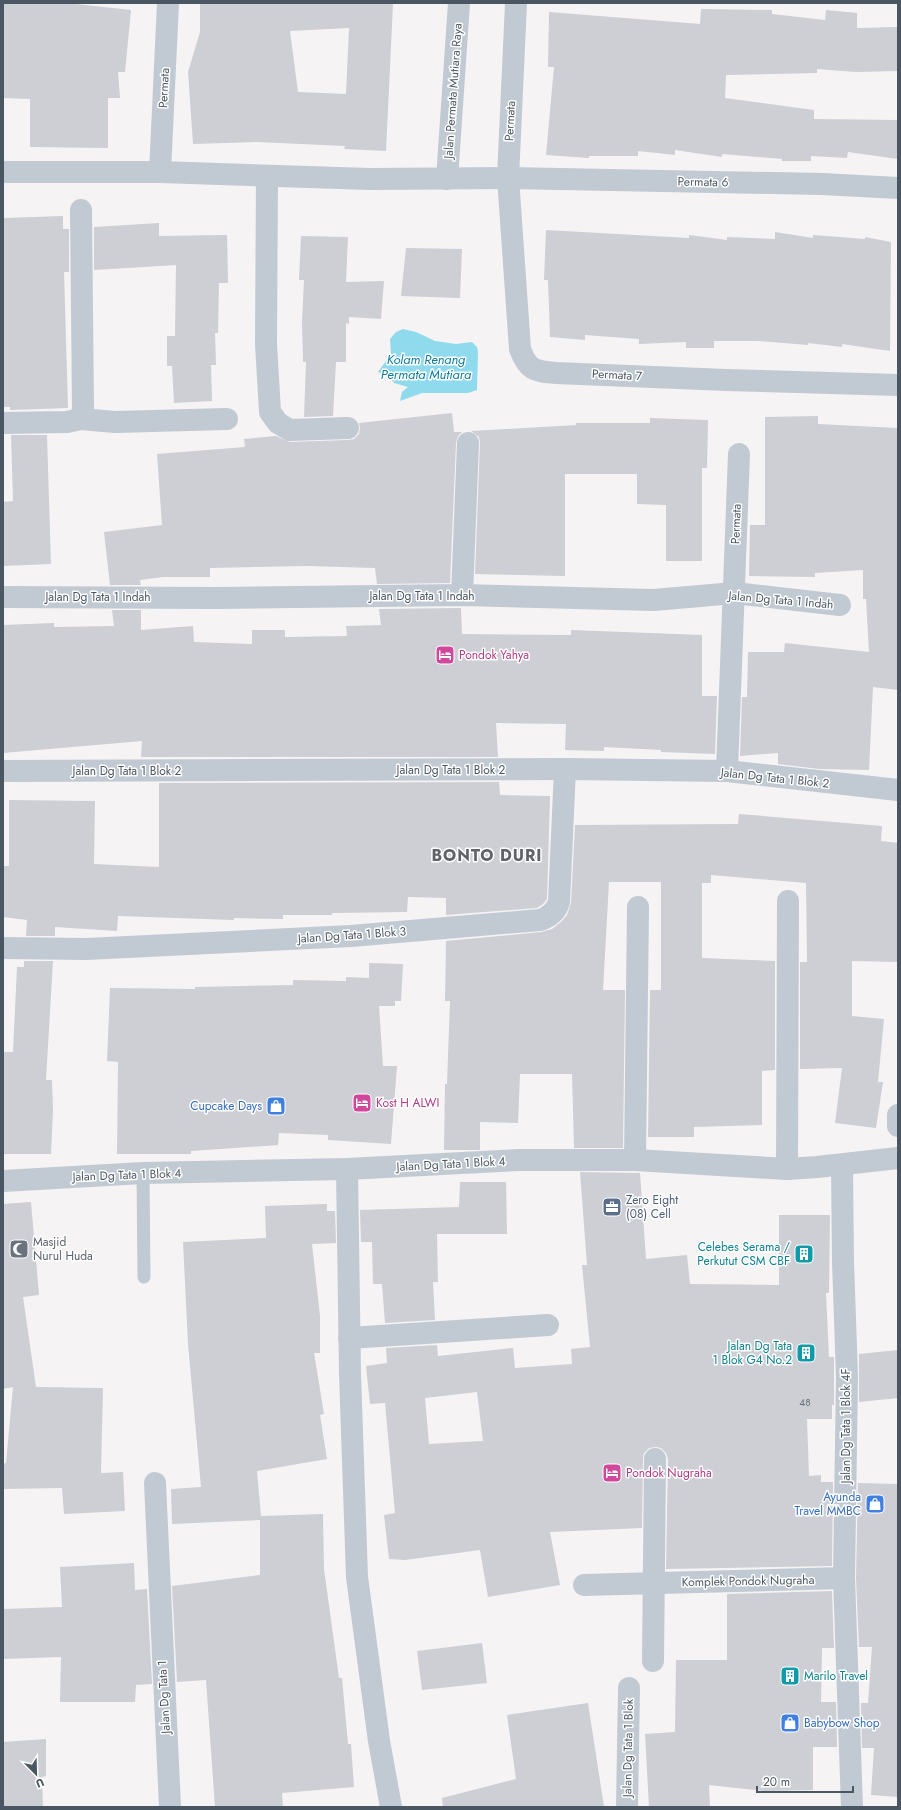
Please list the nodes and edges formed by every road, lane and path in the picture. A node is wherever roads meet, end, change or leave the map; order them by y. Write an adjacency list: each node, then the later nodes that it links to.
1 (168, 3): 5 (street, Permata)
2 (459, 3): 8 (street, Jalan Permata Mutiara Raya)
3 (516, 3): 7 (street, Permata)
4 (3, 172): 5 (street)
5 (160, 172): 6 (street)
6 (267, 177): 8 (street); 15 (street)
7 (508, 178): 8 (street); 9 (street, Permata 6); 11 (street, Permata 7)
8 (447, 179)
9 (898, 188)
10 (81, 210): 13 (street)
11 (898, 385)
12 (227, 419): 13 (street)
13 (81, 420): 14 (street)
14 (3, 423)
15 (348, 428)
16 (468, 443): 19 (street)
17 (739, 454): 18 (street, Permata)
18 (734, 593): 19 (street, Jalan Dg Tata 1 Indah); 21 (street, Jalan Dg Tata 1 Indah); 23 (street, Permata)
19 (462, 595): 20 (street, Jalan Dg Tata 1 Indah)
20 (3, 597)
21 (840, 605)
22 (565, 769): 23 (street, Jalan Dg Tata 1 Blok 2); 24 (street, Jalan Dg Tata 1 Blok 2); 28 (street, Jalan Dg Tata 1 Blok 3)
23 (728, 771): 25 (street, Jalan Dg Tata 1 Blok 2)
24 (3, 772)
25 (898, 790)
26 (788, 901): 34 (street)
27 (638, 907): 32 (street)
28 (3, 948)
29 (898, 1115): 30 (street)
30 (898, 1126)
31 (898, 1158): 33 (street, Jalan Dg Tata 1 Blok 4)
32 (635, 1160): 34 (street, Jalan Dg Tata 1 Blok 4); 35 (street, Jalan Dg Tata 1 Blok 4)
33 (842, 1165): 34 (street, Jalan Dg Tata 1 Blok 4); 43 (street, Jalan Dg Tata 1 Blok 4F)
34 (787, 1168)
35 (347, 1169): 36 (street, Jalan Dg Tata 1 Blok 4); 40 (street)
36 (143, 1173): 37 (street, Jalan Dg Tata 1 Blok 4); 38 (lane)
37 (3, 1180)
38 (144, 1277)
39 (548, 1325): 40 (street)
40 (349, 1338): 49 (street)
41 (655, 1459): 44 (street)
42 (155, 1483): 48 (street, Jalan Dg Tata 1)
43 (844, 1578): 44 (street, Komplek Pondok Nugraha); 51 (street, Jalan Dg Tata 1 Blok 4F)
44 (653, 1583): 45 (street, Komplek Pondok Nugraha); 46 (street)
45 (584, 1586)
46 (653, 1661)
47 (629, 1688): 50 (street, Jalan Dg Tata 1 Blok)
48 (170, 1807)
49 (391, 1807)
50 (627, 1807)
51 (852, 1807)

